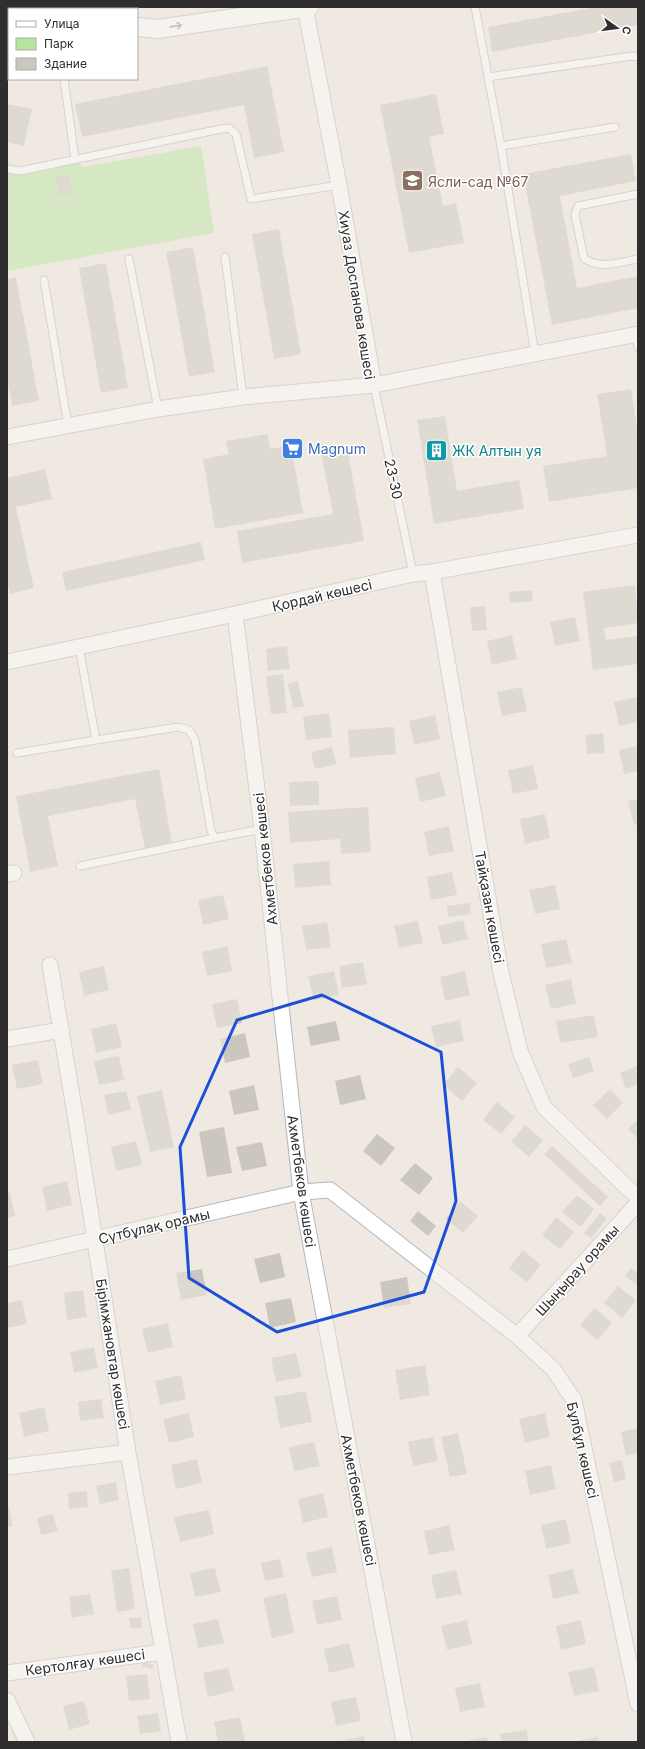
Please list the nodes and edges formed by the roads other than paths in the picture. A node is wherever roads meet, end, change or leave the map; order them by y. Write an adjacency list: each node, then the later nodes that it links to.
1 (305, 7): 2 (street); 4 (street, one-way to 1); 12 (street, Хиуаз Доспанова көшесі)
2 (309, 7)
3 (475, 7): 6 (lane)
4 (138, 27)
5 (638, 57): 6 (lane)
6 (488, 77): 9 (lane)
7 (64, 80): 10 (lane)
8 (615, 127): 9 (lane)
9 (501, 146): 19 (lane)
10 (75, 159): 11 (lane); 12 (lane)
11 (7, 169)
12 (339, 184): 20 (street, Хиуаз Доспанова көшесі)
13 (638, 194): 16 (lane)
14 (225, 257): 21 (lane)
15 (129, 259): 22 (lane)
16 (638, 259)
17 (44, 280): 23 (lane)
18 (637, 338): 19 (street)
19 (535, 354): 20 (street)
20 (374, 385): 21 (street, Хиуаз Доспанова көшесі); 27 (lane, 23-30)
21 (243, 397): 22 (street, Хиуаз Доспанова көшесі)
22 (158, 409): 23 (street, Хиуаз Доспанова көшесі)
23 (68, 426): 24 (street, Хиуаз Доспанова көшесі)
24 (7, 438)
25 (637, 539): 26 (street, Қордай көшесі)
26 (432, 572): 27 (street, Қордай көшесі); 40 (street, Тайқазан көшесі)
27 (414, 574): 28 (street, Қордай көшесі)
28 (235, 614): 29 (street, Қордай көшесі); 33 (street, Ахметбеков көшесі)
29 (79, 647): 30 (street, Қордай көшесі); 31 (lane)
30 (7, 662)
31 (96, 740): 32 (lane); 34 (lane)
32 (17, 752)
33 (262, 829): 34 (lane); 39 (street, Ахметбеков көшесі)
34 (215, 838): 35 (lane)
35 (80, 866)
36 (50, 965): 37 (street, Бірімжановтар көшесі)
37 (62, 1030): 38 (street); 42 (street, Бірімжановтар көшесі)
38 (7, 1039)
39 (301, 1192): 42 (street, Cүтбұлақ орамы); 44 (street, Бұлбұл көшесі); 53 (street, Ахметбеков көшесі)
40 (638, 1198)
41 (638, 1203): 44 (street, Шыңырау орамы)
42 (95, 1240): 43 (street, Cүтбұлақ орамы); 45 (street, Бірімжановтар көшесі)
43 (7, 1259)
44 (517, 1336): 50 (street, Бұлбұл көшесі)
45 (128, 1452): 46 (street); 47 (street, Бірімжановтар көшесі)
46 (7, 1467)
47 (162, 1652): 48 (street, Кертолғау көшесі); 52 (street, Бірімжановтар көшесі)
48 (7, 1673)
49 (7, 1700): 51 (street)
50 (638, 1704)
51 (27, 1742)
52 (179, 1742)
53 (404, 1742)

